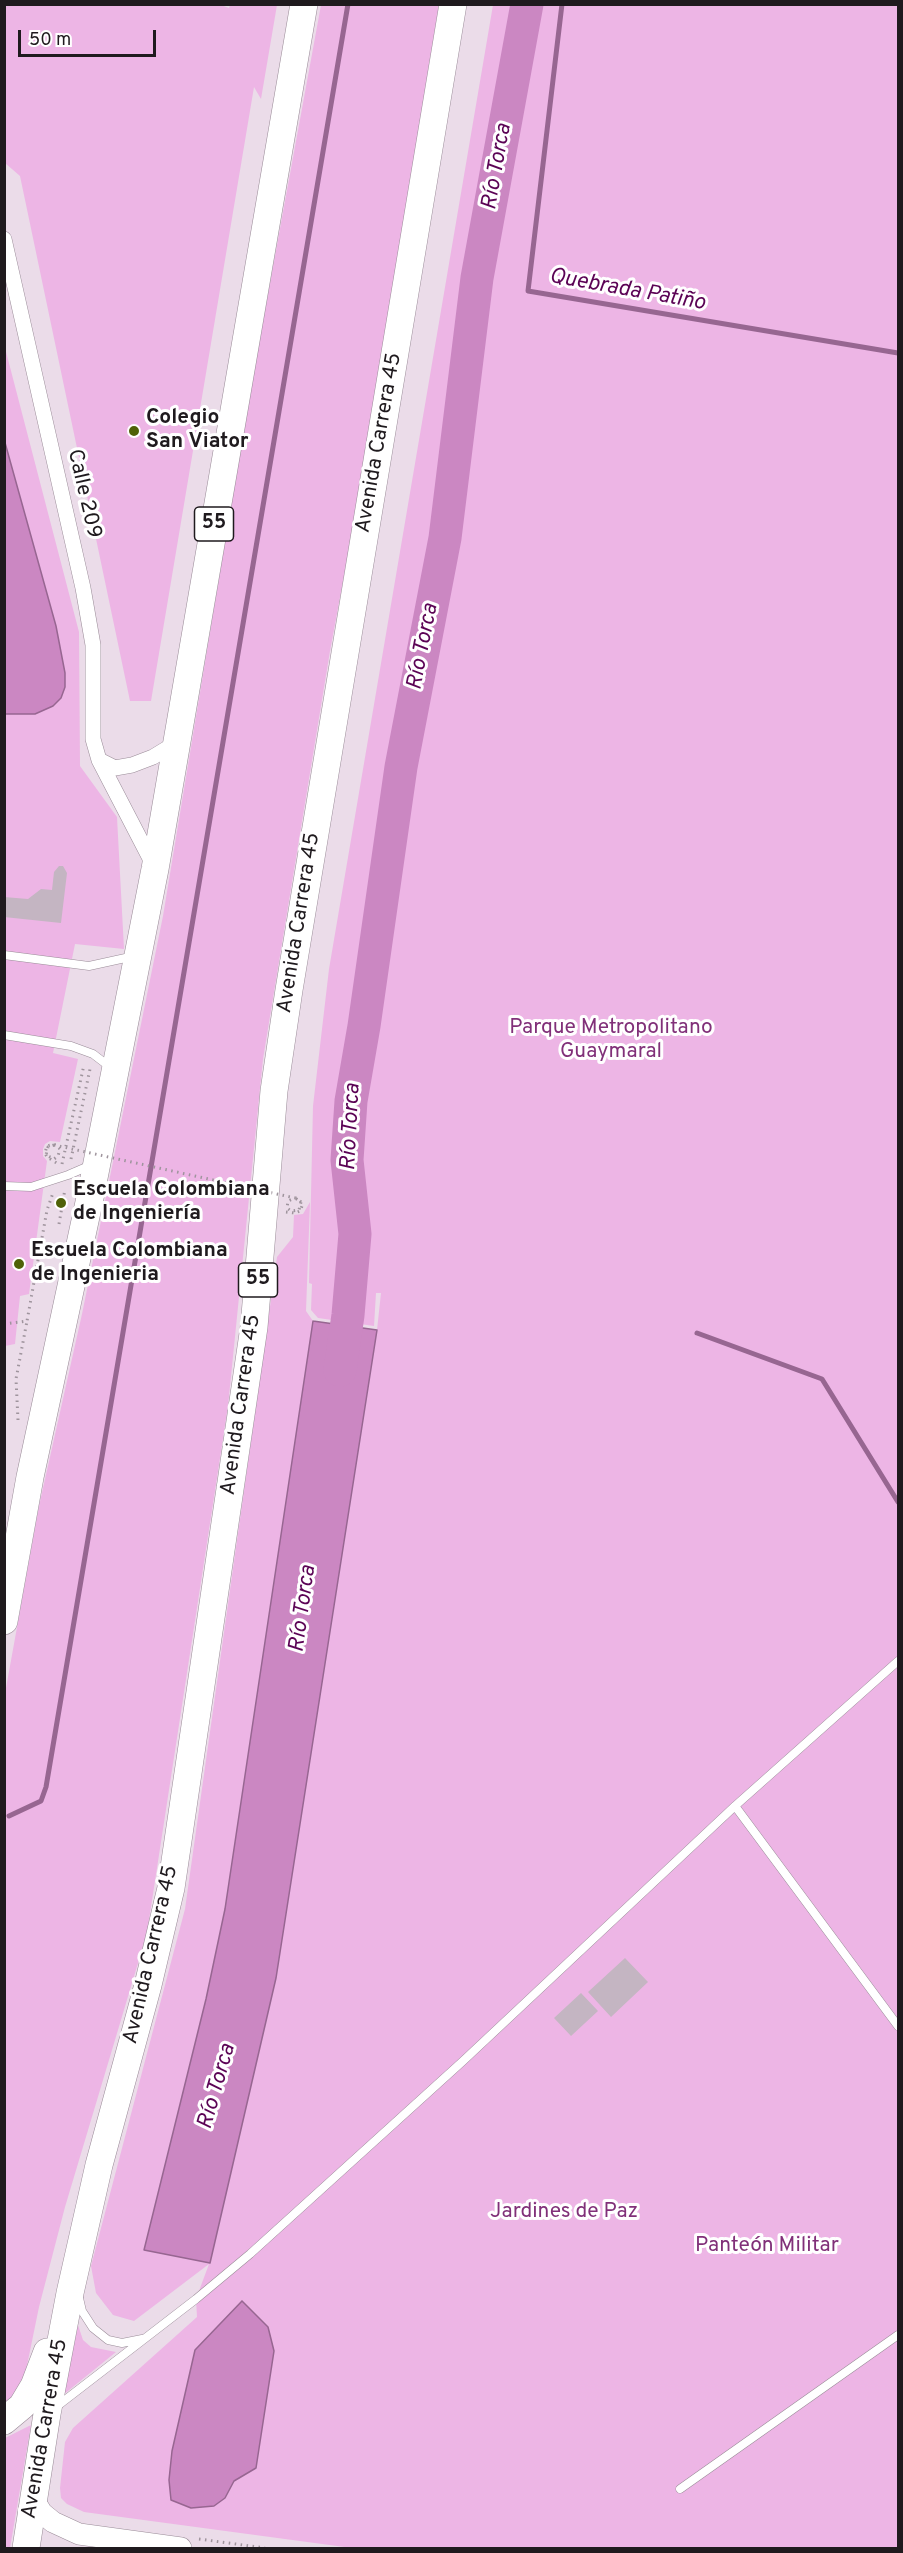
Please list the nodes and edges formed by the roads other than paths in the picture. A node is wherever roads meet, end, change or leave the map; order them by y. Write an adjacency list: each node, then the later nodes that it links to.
1 (304, 4): 4 (highway, 55)
2 (453, 4): 17 (highway, Avenida Carrera 45 / 55)
3 (4, 239): 5 (street, Calle 209)
4 (176, 743): 5 (street); 6 (highway, 55)
5 (99, 760): 6 (street, Calle 209)
6 (155, 868): 7 (highway, 55)
7 (140, 952): 8 (lane); 10 (highway, 55)
8 (4, 955)
9 (4, 1035): 10 (lane)
10 (115, 1071): 11 (highway, 55)
11 (97, 1160): 12 (lane); 13 (highway, 55)
12 (4, 1186)
13 (4, 1621)
14 (898, 1660): 15 (lane)
15 (735, 1806): 16 (lane); 19 (lane)
16 (898, 2026)
17 (72, 2285): 19 (lane); 20 (highway, Avenida Carrera 45 / 55); 21 (highway)
18 (898, 2336): 22 (lane)
19 (146, 2338): 20 (lane)
20 (47, 2414): 23 (highway, Avenida Carrera 45 / 55)
21 (4, 2421)
22 (680, 2489)
23 (34, 2500): 24 (highway, Avenida Carrera 45 / 55); 25 (main road)
24 (26, 2548)
25 (181, 2548)

